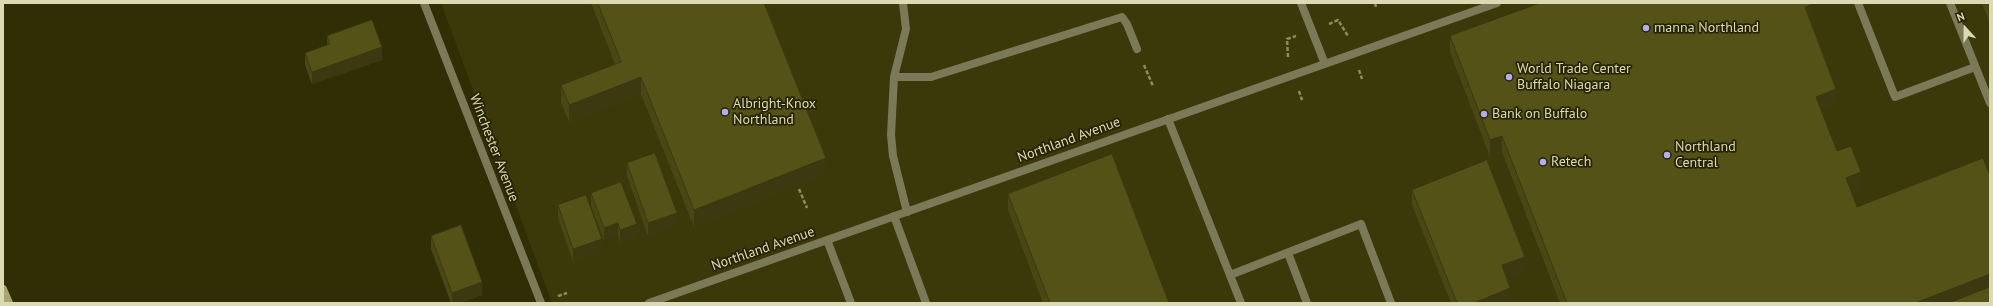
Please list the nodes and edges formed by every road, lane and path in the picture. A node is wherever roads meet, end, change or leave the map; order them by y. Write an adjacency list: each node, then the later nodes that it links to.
1 (424, 3): 35 (street, Winchester Avenue)
2 (904, 3): 17 (street)
3 (1301, 3): 14 (street)
4 (1374, 3): 8 (path)
5 (1497, 3): 14 (street, Northland Avenue)
6 (1858, 3): 16 (street)
7 (1950, 3): 16 (street)
8 (1376, 7)
9 (1328, 24): 11 (path)
10 (1296, 36): 13 (path)
11 (1349, 39)
12 (1137, 49): 17 (street); 19 (path)
13 (1289, 61)
14 (1325, 64): 23 (street, Northland Avenue)
15 (1358, 67): 18 (path)
16 (1975, 67): 22 (street)
17 (894, 77): 26 (street)
18 (1362, 79)
19 (1153, 86)
20 (1299, 88): 21 (path)
21 (1302, 100)
22 (1990, 103)
23 (1168, 119): 26 (street, Northland Avenue); 30 (street)
24 (799, 189): 25 (path)
25 (807, 208)
26 (907, 212): 27 (street, Northland Avenue)
27 (894, 216): 28 (street, Northland Avenue); 38 (street)
28 (827, 240): 36 (street, Northland Avenue); 37 (street)
29 (1288, 253): 30 (street); 40 (street); 41 (street)
30 (1230, 275): 39 (street)
31 (3, 289): 34 (street)
32 (567, 293): 33 (path)
33 (556, 297)
34 (9, 303)
35 (541, 303)
36 (649, 303)
37 (850, 303)
38 (926, 303)
39 (1241, 303)
40 (1307, 303)
41 (1391, 303)

